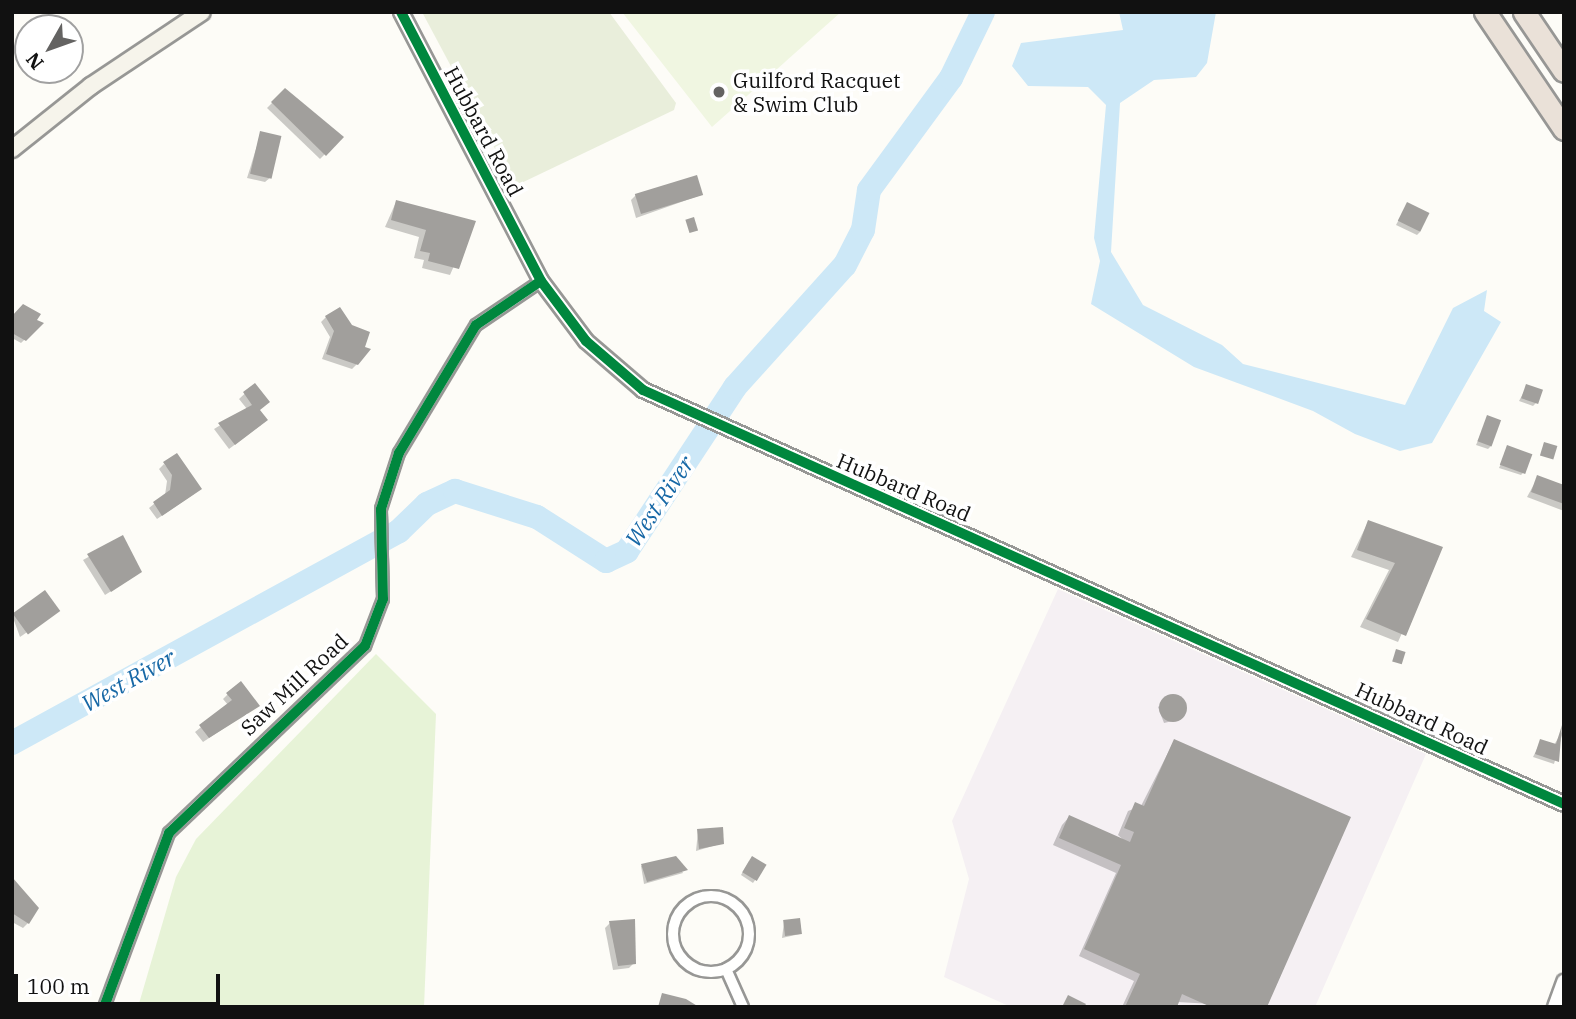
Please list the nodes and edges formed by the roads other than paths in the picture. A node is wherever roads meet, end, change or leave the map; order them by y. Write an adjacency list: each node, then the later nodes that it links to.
1 (202, 12): 7 (main road)
2 (401, 12): 8 (street, Hubbard Road)
3 (1485, 12): 6 (highway)
4 (1525, 12): 5 (highway)
5 (1564, 71)
6 (1564, 129)
7 (12, 149)
8 (541, 281): 9 (street, Hubbard Road); 12 (street, Saw Mill Road)
9 (1564, 804)
10 (726, 969): 10 (street); 13 (street)
11 (1564, 982): 14 (street)
12 (104, 1007)
13 (743, 1007)
14 (1555, 1007)

